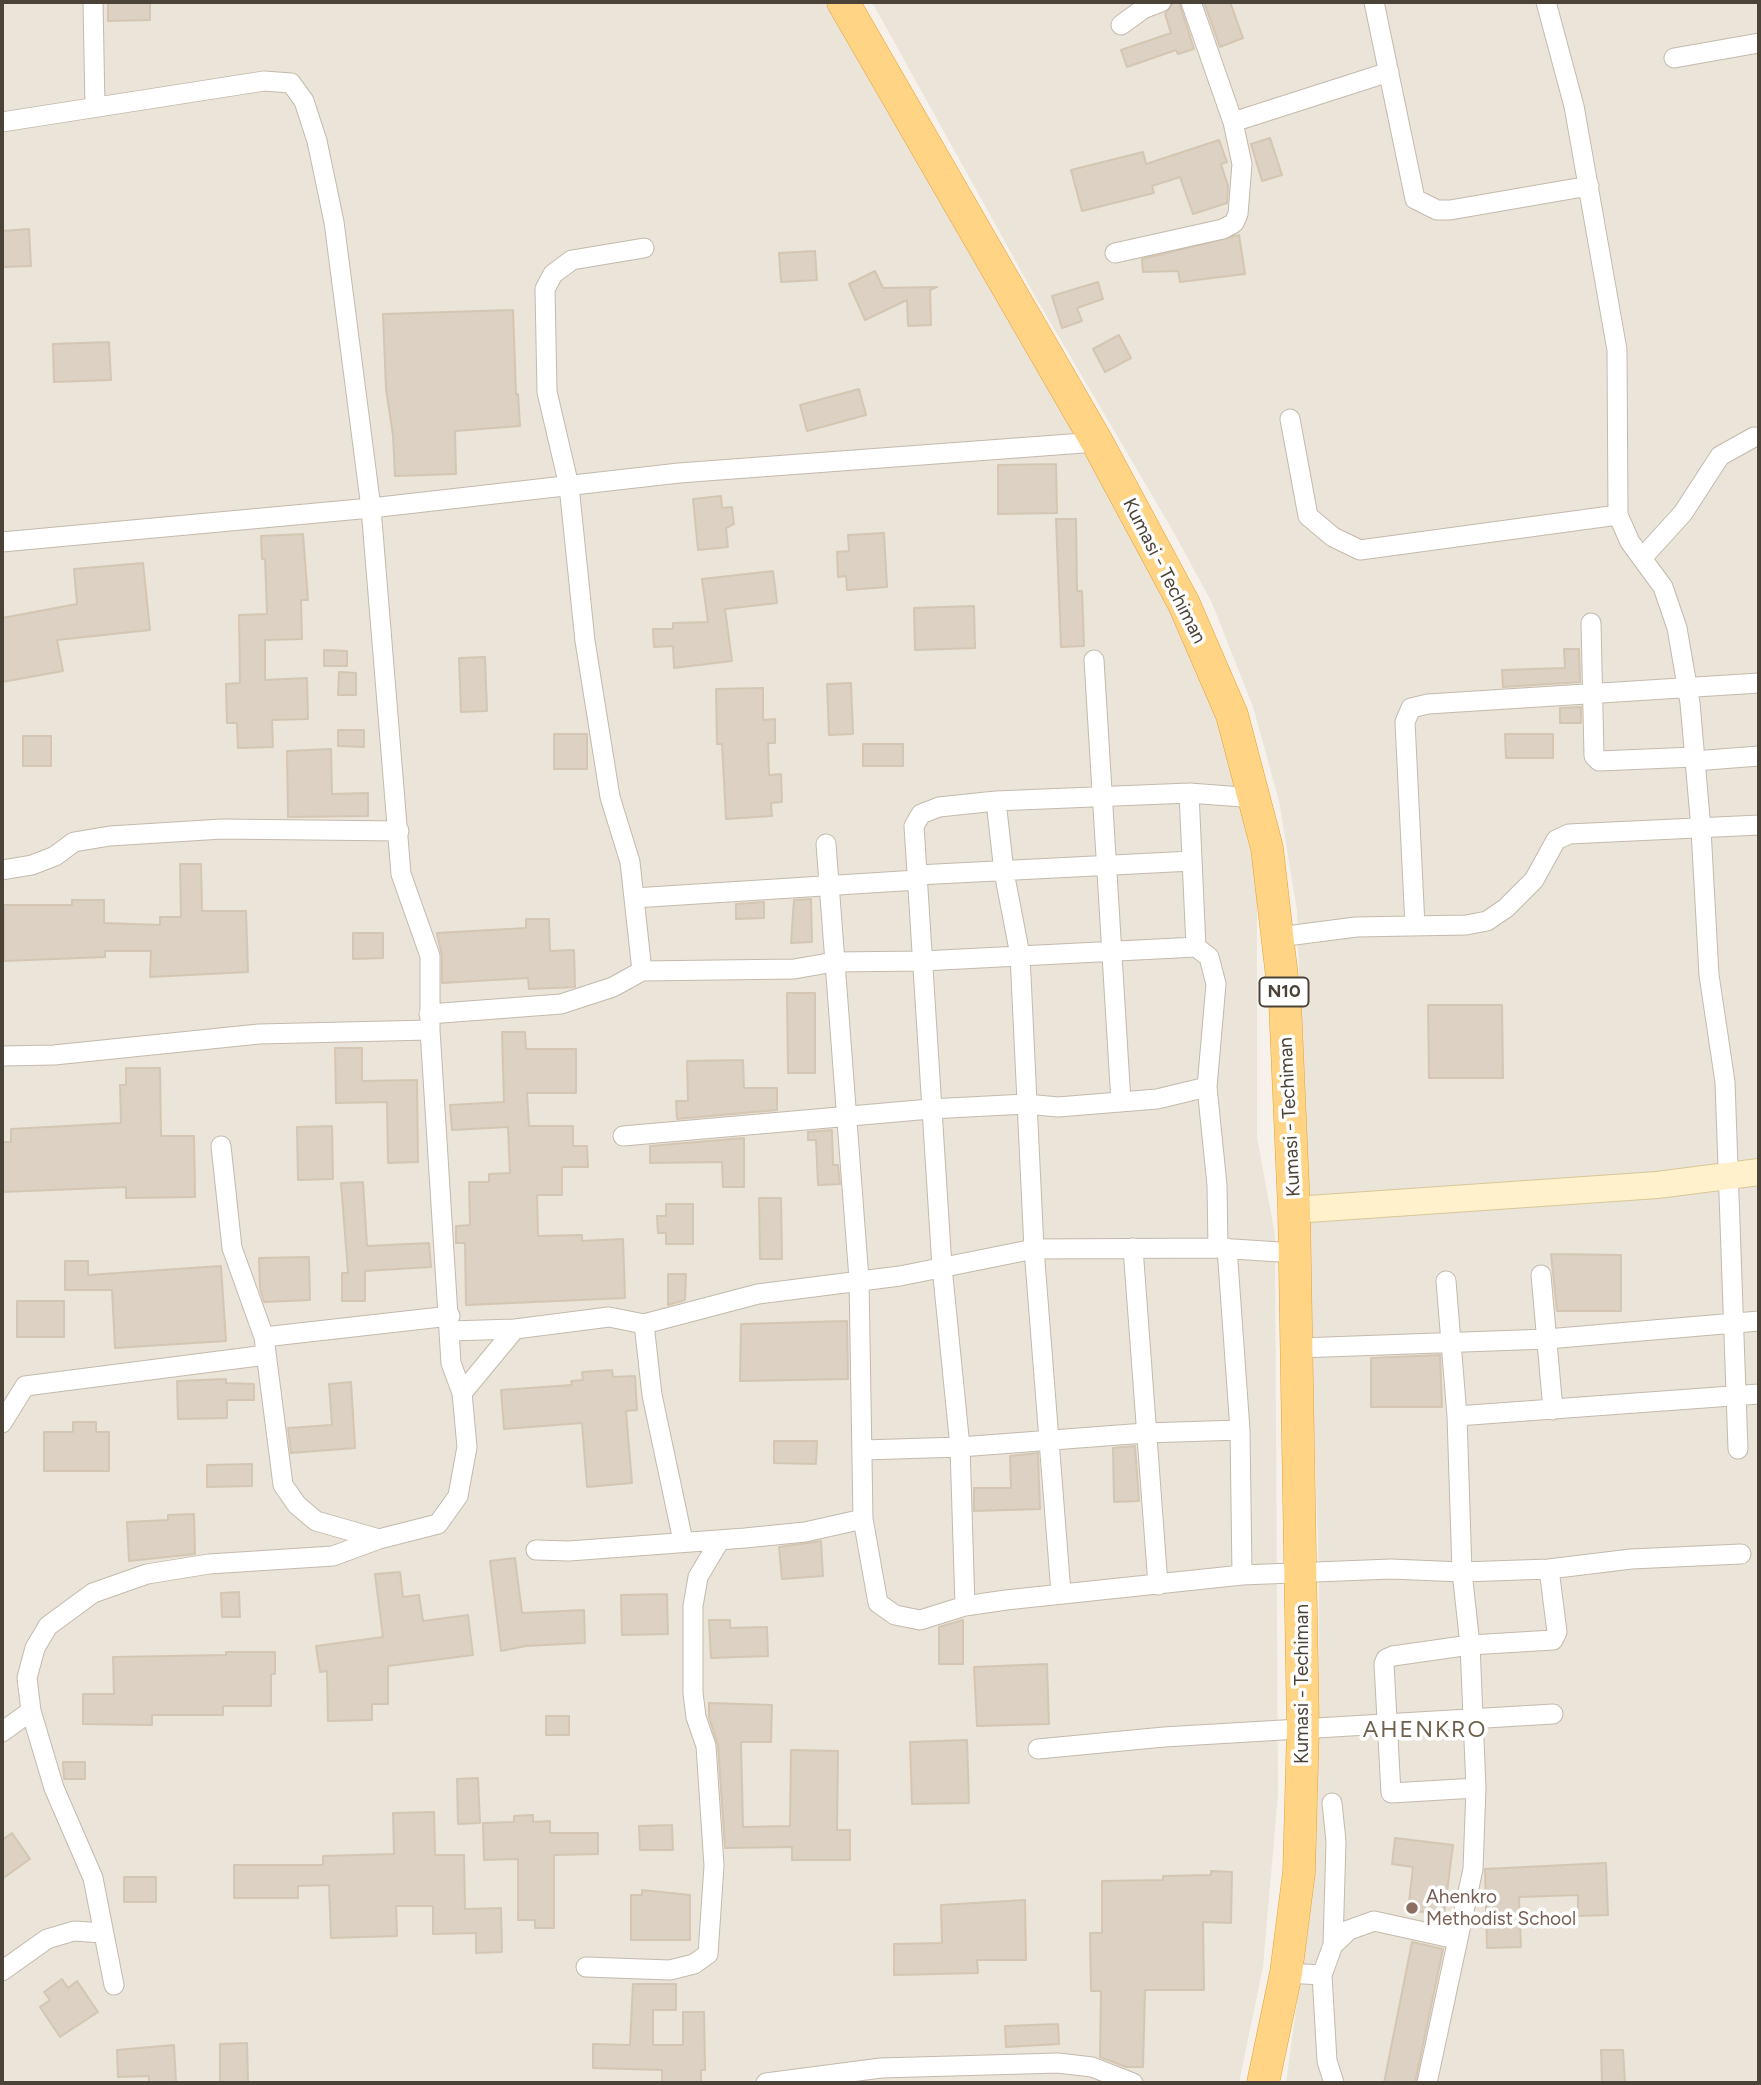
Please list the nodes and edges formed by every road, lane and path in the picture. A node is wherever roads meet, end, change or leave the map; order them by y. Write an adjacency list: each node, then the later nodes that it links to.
1 (93, 2): 11 (street)
2 (843, 2): 19 (highway, Kumasi - Techiman / N10)
3 (1161, 2): 7 (street)
4 (1191, 2): 13 (street)
5 (1546, 2): 14 (street)
6 (1380, 3): 10 (street)
7 (1121, 25)
8 (1759, 43): 9 (street)
9 (1674, 58)
10 (1389, 72): 13 (street); 14 (street)
11 (95, 107): 12 (street); 21 (street)
12 (2, 122)
13 (1233, 122): 16 (street)
14 (1589, 186): 22 (street)
15 (645, 247): 20 (street)
16 (1115, 253)
17 (1290, 419): 22 (street)
18 (1755, 437): 24 (street)
19 (1097, 442): 20 (street); 34 (highway, Kumasi - Techiman / N10)
20 (569, 486): 21 (street); 46 (street)
21 (371, 508): 23 (street); 38 (street)
22 (1618, 515): 24 (street)
23 (2, 542)
24 (1643, 557): 28 (street)
25 (1591, 623): 29 (street)
26 (1094, 660): 33 (street)
27 (1759, 683): 28 (street)
28 (1687, 689): 29 (street); 31 (street)
29 (1594, 694): 31 (street); 47 (street)
30 (1759, 756): 31 (street)
31 (1694, 759): 37 (street)
32 (1189, 793): 33 (street); 34 (street); 40 (street)
33 (1101, 797): 35 (street); 41 (street)
34 (1256, 798): 48 (highway, Kumasi - Techiman / N10)
35 (996, 801): 43 (street); 44 (street)
36 (1759, 824): 37 (street)
37 (1701, 828): 47 (street); 65 (street)
38 (399, 831): 42 (street); 55 (street)
39 (826, 844): 45 (street)
40 (1192, 861): 41 (street); 49 (street)
41 (1106, 865): 43 (street); 50 (street)
42 (2, 870)
43 (1004, 872): 44 (street); 51 (street)
44 (917, 878): 45 (street); 52 (street)
45 (829, 887): 46 (street); 53 (street)
46 (634, 898): 54 (street)
47 (1415, 926): 48 (street)
48 (1279, 937): 66 (highway, Kumasi - Techiman / N10)
49 (1196, 947): 50 (street); 57 (street)
50 (1112, 951): 51 (street); 58 (street)
51 (1020, 955): 52 (street); 59 (street)
52 (922, 961): 53 (street); 60 (street)
53 (834, 962): 54 (street); 61 (street)
54 (642, 971): 55 (street)
55 (429, 1022): 56 (street); 77 (street)
56 (2, 1056)
57 (1207, 1087): 58 (street); 68 (street)
58 (1121, 1102): 59 (street)
59 (1026, 1104): 60 (street); 69 (street)
60 (930, 1109): 61 (street); 71 (street)
61 (846, 1118): 62 (street); 73 (street)
62 (624, 1136)
63 (221, 1146): 82 (street)
64 (1759, 1172): 65 (main road)
65 (1726, 1176): 66 (main road); 76 (street)
66 (1294, 1210): 70 (highway, Kumasi - Techiman / N10)
67 (1133, 1248): 68 (street); 69 (street); 91 (street)
68 (1222, 1248): 70 (street); 90 (street)
69 (1034, 1249): 71 (street); 92 (street)
70 (1295, 1253): 83 (highway, Kumasi - Techiman / N10)
71 (942, 1267): 73 (street); 93 (street)
72 (1541, 1275): 80 (street)
73 (859, 1279): 78 (street); 95 (street)
74 (1446, 1281): 81 (street)
75 (1759, 1321): 76 (street)
76 (1733, 1323): 80 (street); 86 (street)
77 (450, 1324): 79 (street); 82 (street); 84 (street)
78 (645, 1324): 79 (street); 99 (street)
79 (515, 1329): 84 (street)
80 (1547, 1339): 81 (street); 87 (street)
81 (1451, 1345): 83 (street); 88 (street)
82 (265, 1346): 89 (street); 97 (street)
83 (1299, 1348): 104 (highway, Kumasi - Techiman / N10)
84 (462, 1393): 97 (street)
85 (1759, 1394): 86 (street)
86 (1738, 1395): 87 (street); 94 (street)
87 (1553, 1409): 88 (street)
88 (1457, 1416): 103 (street)
89 (2, 1423)
90 (1240, 1430): 91 (street); 105 (street)
91 (1145, 1433): 92 (street); 106 (street)
92 (1048, 1440): 93 (street); 107 (street)
93 (960, 1447): 95 (street); 108 (street)
94 (1738, 1449)
95 (863, 1450): 96 (street)
96 (863, 1519): 98 (street); 108 (street)
97 (379, 1539): 110 (street)
98 (720, 1540): 99 (street); 122 (street)
99 (683, 1541): 100 (street)
100 (536, 1550)
101 (1741, 1554): 102 (street)
102 (1549, 1569): 103 (street); 109 (street)
103 (1462, 1572): 104 (street); 109 (street)
104 (1302, 1573): 105 (street); 114 (highway, Kumasi - Techiman / N10)
105 (1242, 1575): 106 (street)
106 (1158, 1586): 107 (street)
107 (1061, 1594): 108 (street)
108 (965, 1606)
109 (1470, 1645): 112 (street); 113 (street)
110 (31, 1711): 115 (street); 119 (street)
111 (1553, 1714): 112 (street)
112 (1474, 1720): 113 (street); 117 (street)
113 (1387, 1722): 114 (street); 117 (street)
114 (1303, 1728): 116 (street); 124 (highway, Kumasi - Techiman / N10)
115 (2, 1732)
116 (1038, 1749)
117 (1476, 1788): 120 (street)
118 (1332, 1803): 121 (street)
119 (103, 1933): 123 (street); 126 (street)
120 (1456, 1938): 121 (street); 131 (street)
121 (1333, 1945): 125 (street)
122 (586, 1967)
123 (2, 1971)
124 (1286, 1973): 125 (street); 129 (highway, Kumasi - Techiman / N10)
125 (1322, 1975): 130 (street)
126 (114, 1985)
127 (766, 2083): 128 (street)
128 (1133, 2083)
129 (1263, 2083)
130 (1334, 2083)
131 (1427, 2083)

